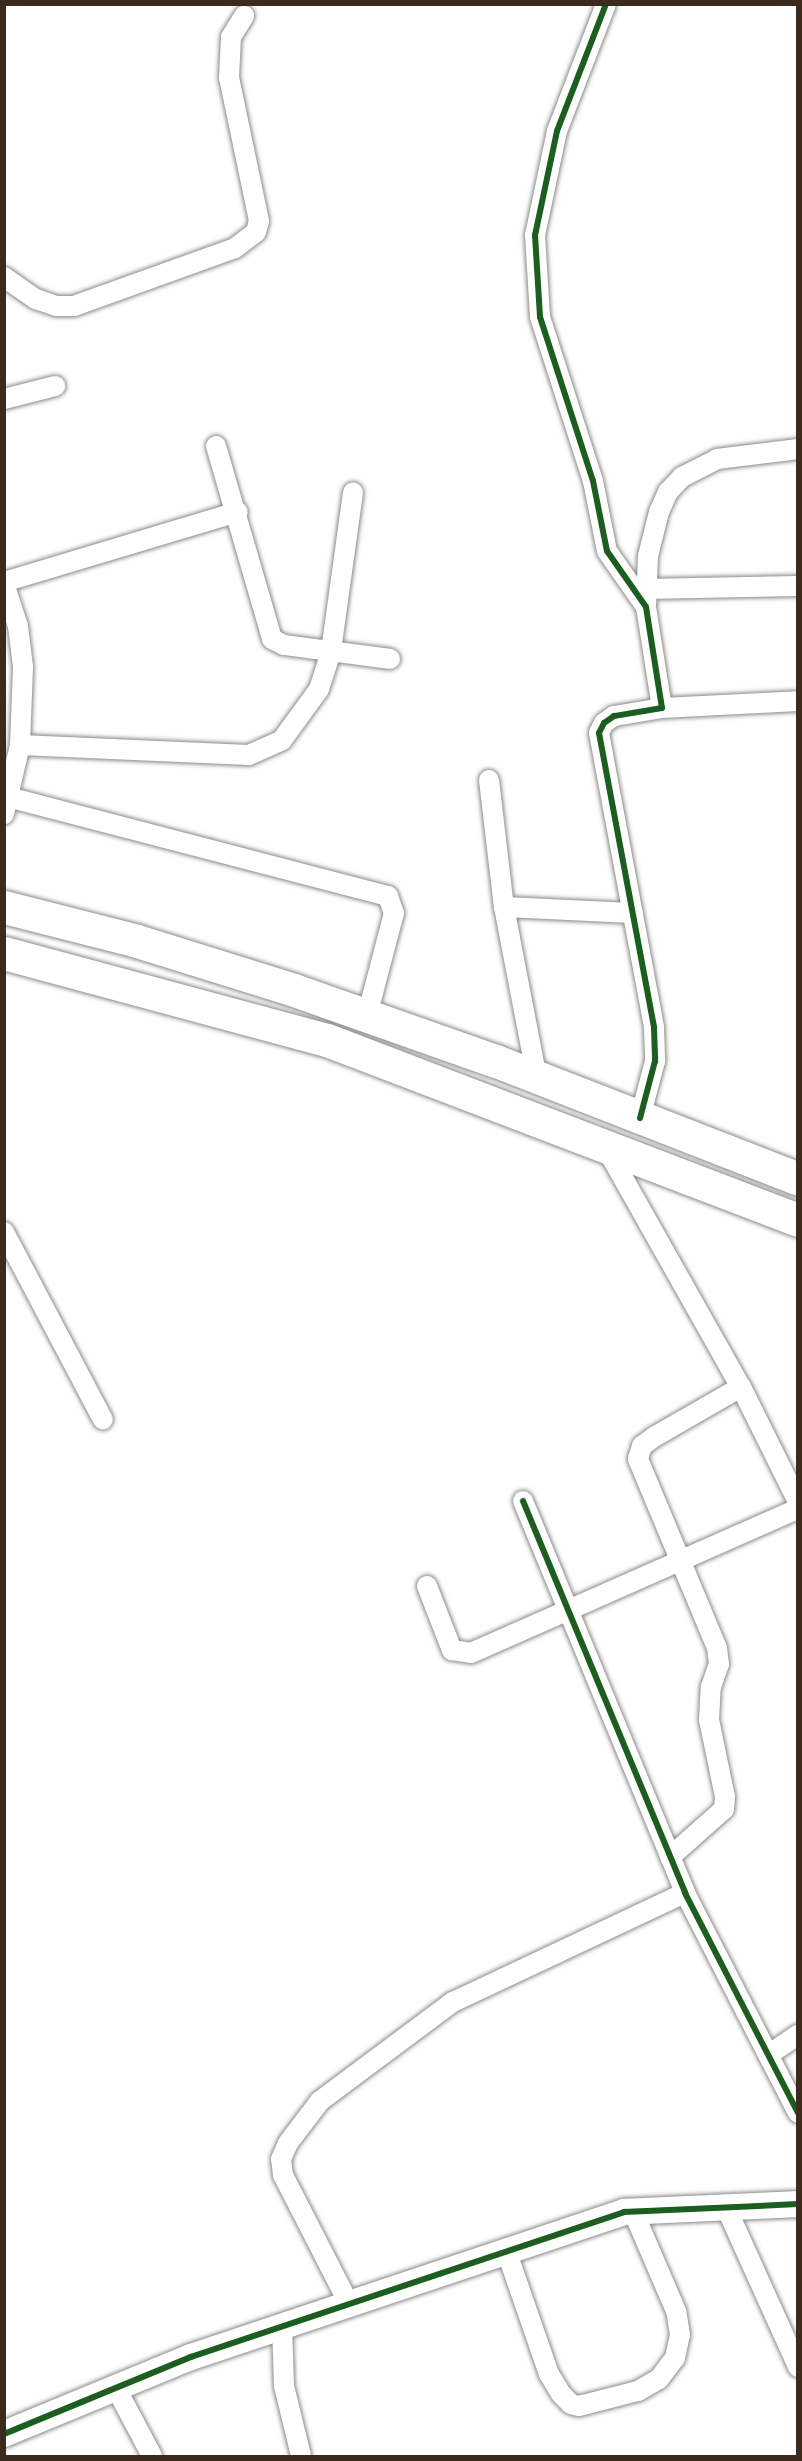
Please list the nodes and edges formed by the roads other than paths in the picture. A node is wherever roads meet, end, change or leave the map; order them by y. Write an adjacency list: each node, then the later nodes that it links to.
1 (606, 4): 12 (street)
2 (244, 16): 3 (street)
3 (4, 277)
4 (55, 386): 5 (street)
5 (4, 399)
6 (216, 446): 9 (street)
7 (798, 449): 12 (street)
8 (353, 493): 13 (street)
9 (238, 512): 10 (street); 13 (street)
10 (4, 583): 17 (street)
11 (798, 586): 12 (street)
12 (645, 598): 16 (street)
13 (331, 651): 14 (street); 17 (street)
14 (390, 660)
15 (798, 701): 16 (street)
16 (662, 708): 22 (street)
17 (20, 745): 19 (street)
18 (489, 780): 21 (street)
19 (6, 802): 24 (street)
20 (4, 907): 24 (highway)
21 (504, 907): 22 (street); 25 (street)
22 (633, 913): 26 (street)
23 (4, 953): 27 (highway)
24 (367, 1016): 25 (highway)
25 (537, 1078): 26 (highway)
26 (640, 1118): 28 (highway)
27 (605, 1146): 29 (highway); 31 (street)
28 (798, 1179)
29 (798, 1220)
30 (4, 1232): 32 (street)
31 (741, 1387): 34 (street); 36 (street)
32 (103, 1420)
33 (523, 1501): 38 (street)
34 (798, 1502)
35 (798, 1509): 36 (street)
36 (679, 1562): 38 (street); 39 (street)
37 (427, 1586): 38 (street)
38 (570, 1612): 39 (street)
39 (670, 1857): 40 (street)
40 (686, 1893): 42 (street); 48 (street)
41 (798, 2035): 42 (street)
42 (768, 2055): 43 (street)
43 (798, 2114)
44 (798, 2204): 45 (street)
45 (725, 2205): 46 (street); 50 (street)
46 (633, 2211): 47 (street); 47 (street)
47 (506, 2250): 48 (street)
48 (348, 2302): 49 (street)
49 (282, 2325): 51 (street); 54 (street)
50 (798, 2367)
51 (116, 2388): 52 (street); 53 (street)
52 (4, 2434)
53 (152, 2457)
54 (302, 2457)

